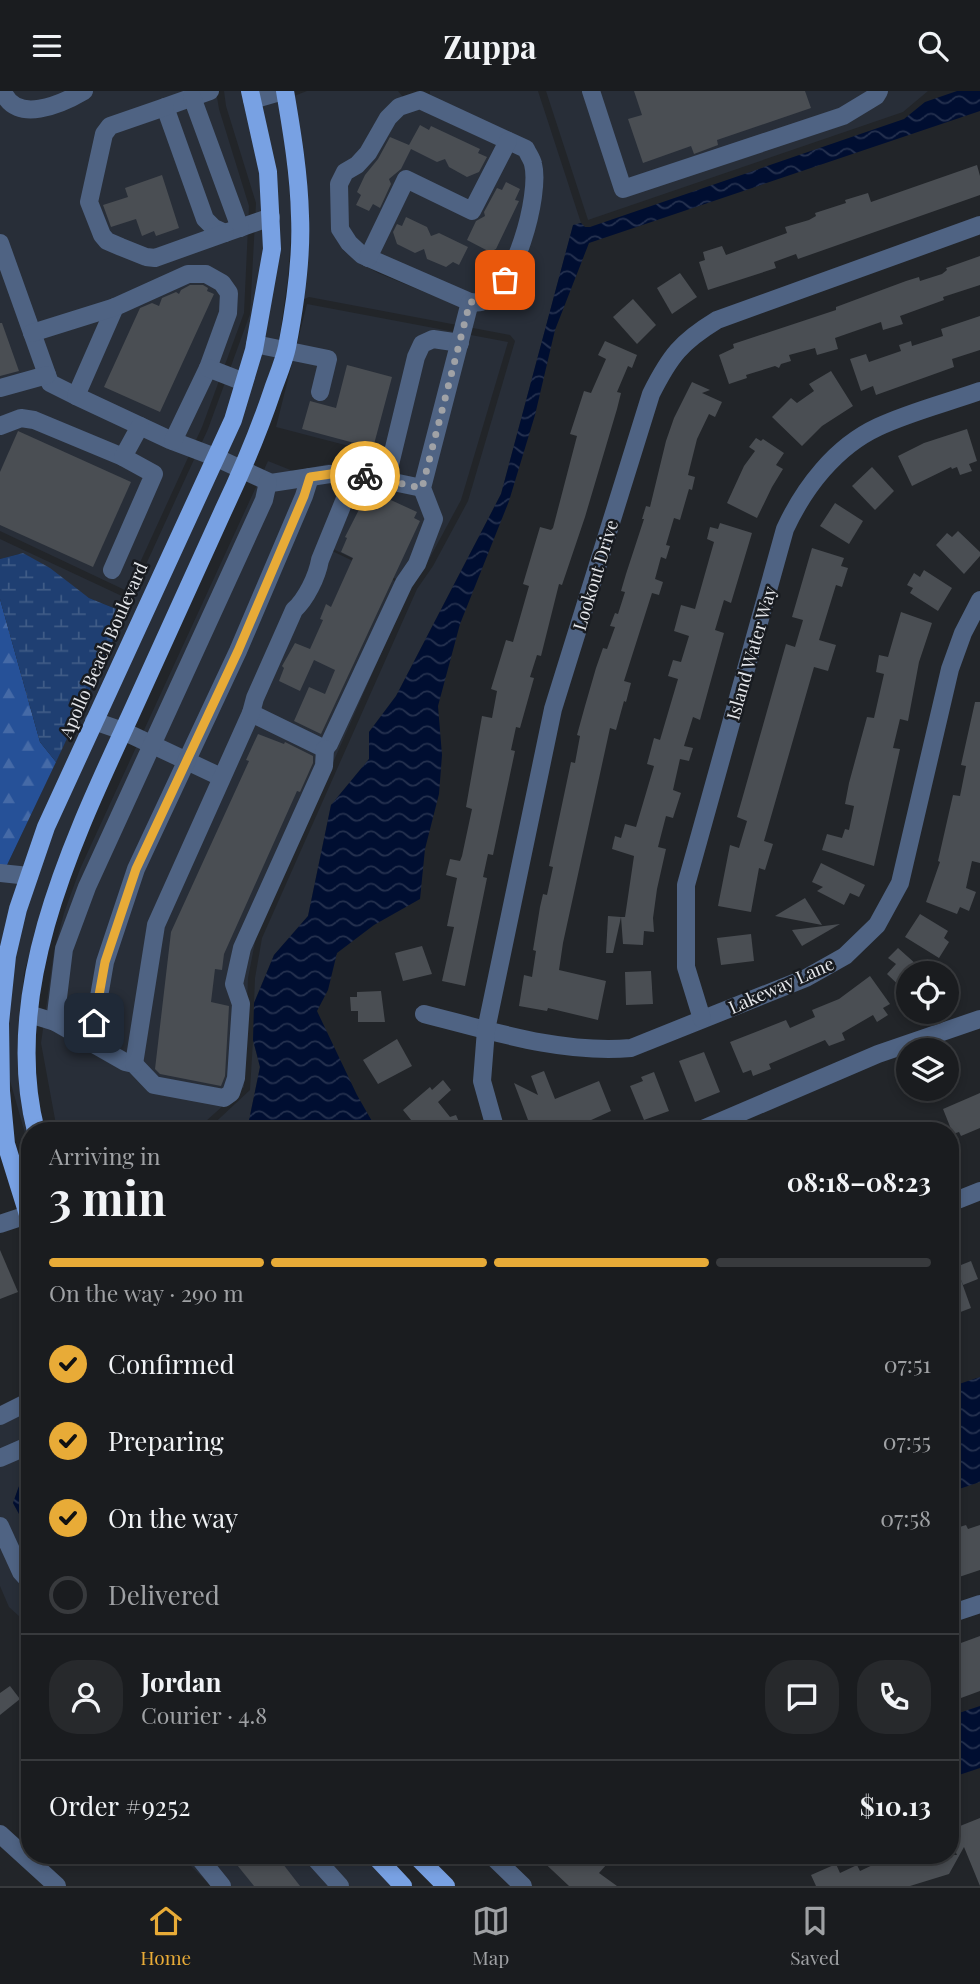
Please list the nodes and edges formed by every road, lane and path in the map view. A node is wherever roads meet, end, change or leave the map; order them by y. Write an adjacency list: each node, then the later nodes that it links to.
1 (3, 91): 2 (street)
2 (84, 91)
3 (210, 91): 9 (street)
4 (284, 91): 8 (street, Apollo Beach Boulevard); 22 (main road, Apollo Beach Boulevard)
5 (591, 91): 6 (street)
6 (879, 91)
7 (417, 94): 11 (street); 16 (street)
8 (251, 96): 12 (main road, Apollo Beach Boulevard)
9 (192, 97): 10 (street); 14 (street)
10 (165, 107): 14 (street); 14 (street)
11 (508, 141): 16 (street); 17 (street)
12 (271, 217): 14 (street); 21 (main road, Apollo Beach Boulevard)
13 (980, 225): 57 (street, Lookout Drive)
14 (232, 230)
15 (0, 243): 19 (street)
16 (368, 258): 17 (street)
17 (470, 302): 20 (street)
18 (115, 307): 19 (street); 23 (street); 29 (street)
19 (32, 333): 24 (street)
20 (460, 343): 38 (street); 40 (street)
21 (255, 344): 22 (street); 25 (main road, Apollo Beach Boulevard)
22 (286, 349): 28 (street); 35 (main road, Apollo Beach Boulevard)
23 (208, 368): 25 (street); 32 (street)
24 (47, 375): 26 (street); 29 (street)
25 (244, 382): 34 (main road, Apollo Beach Boulevard)
26 (0, 388)
27 (980, 391): 54 (street, Island Water Way)
28 (320, 392)
29 (76, 396): 31 (street)
30 (0, 426): 33 (street)
31 (140, 426): 32 (street); 33 (street)
32 (173, 442): 34 (street)
33 (123, 457): 41 (street)
34 (215, 457): 35 (street); 44 (main road, Apollo Beach Boulevard)
35 (242, 470): 39 (street); 45 (main road, Apollo Beach Boulevard)
36 (355, 474): 37 (street); 38 (street); 43 (street)
37 (310, 477): 39 (street); 48 (street)
38 (386, 481): 40 (street)
39 (268, 482): 46 (street)
40 (422, 488): 47 (street)
41 (112, 571)
42 (980, 600): 54 (street, Lakeway Lane)
43 (251, 713): 47 (street); 49 (street)
44 (94, 721): 45 (street); 51 (main road, Apollo Beach Boulevard)
45 (123, 731): 46 (street); 52 (main road, Apollo Beach Boulevard)
46 (152, 744): 48 (street); 56 (street)
47 (325, 749): 59 (street)
48 (187, 761): 49 (street); 58 (street)
49 (221, 777): 59 (street)
50 (0, 873): 51 (street)
51 (29, 876): 63 (main road, Apollo Beach Boulevard)
52 (29, 1014): 56 (street); 60 (main road, Apollo Beach Boulevard)
53 (424, 1014): 57 (street, Lakeway Lane)
54 (702, 1019): 57 (street, Lakeway Lane)
55 (980, 1019): 62 (street)
56 (55, 1022): 58 (street)
57 (486, 1030): 61 (street, Lookout Drive)
58 (91, 1043): 59 (street)
59 (134, 1064)
60 (34, 1122)
61 (493, 1122)
62 (719, 1122)
63 (21, 1191)
64 (980, 1191): 65 (street)
65 (959, 1199)
66 (21, 1218): 67 (street)
67 (0, 1224)
68 (21, 1406): 69 (street)
69 (0, 1416)
70 (21, 1449): 71 (street)
71 (0, 1458)
72 (0, 1526): 73 (street)
73 (21, 1572)
74 (980, 1604): 75 (street)
75 (959, 1611)
76 (0, 1834): 77 (street)
77 (21, 1853)
78 (33, 1864): 84 (street)
79 (204, 1864): 85 (street)
80 (320, 1864): 86 (street)
81 (382, 1864): 87 (main road)
82 (424, 1864): 88 (main road)
83 (500, 1864): 89 (street)
84 (57, 1886)
85 (222, 1886)
86 (340, 1886)
87 (403, 1886)
88 (446, 1886)
89 (523, 1886)

